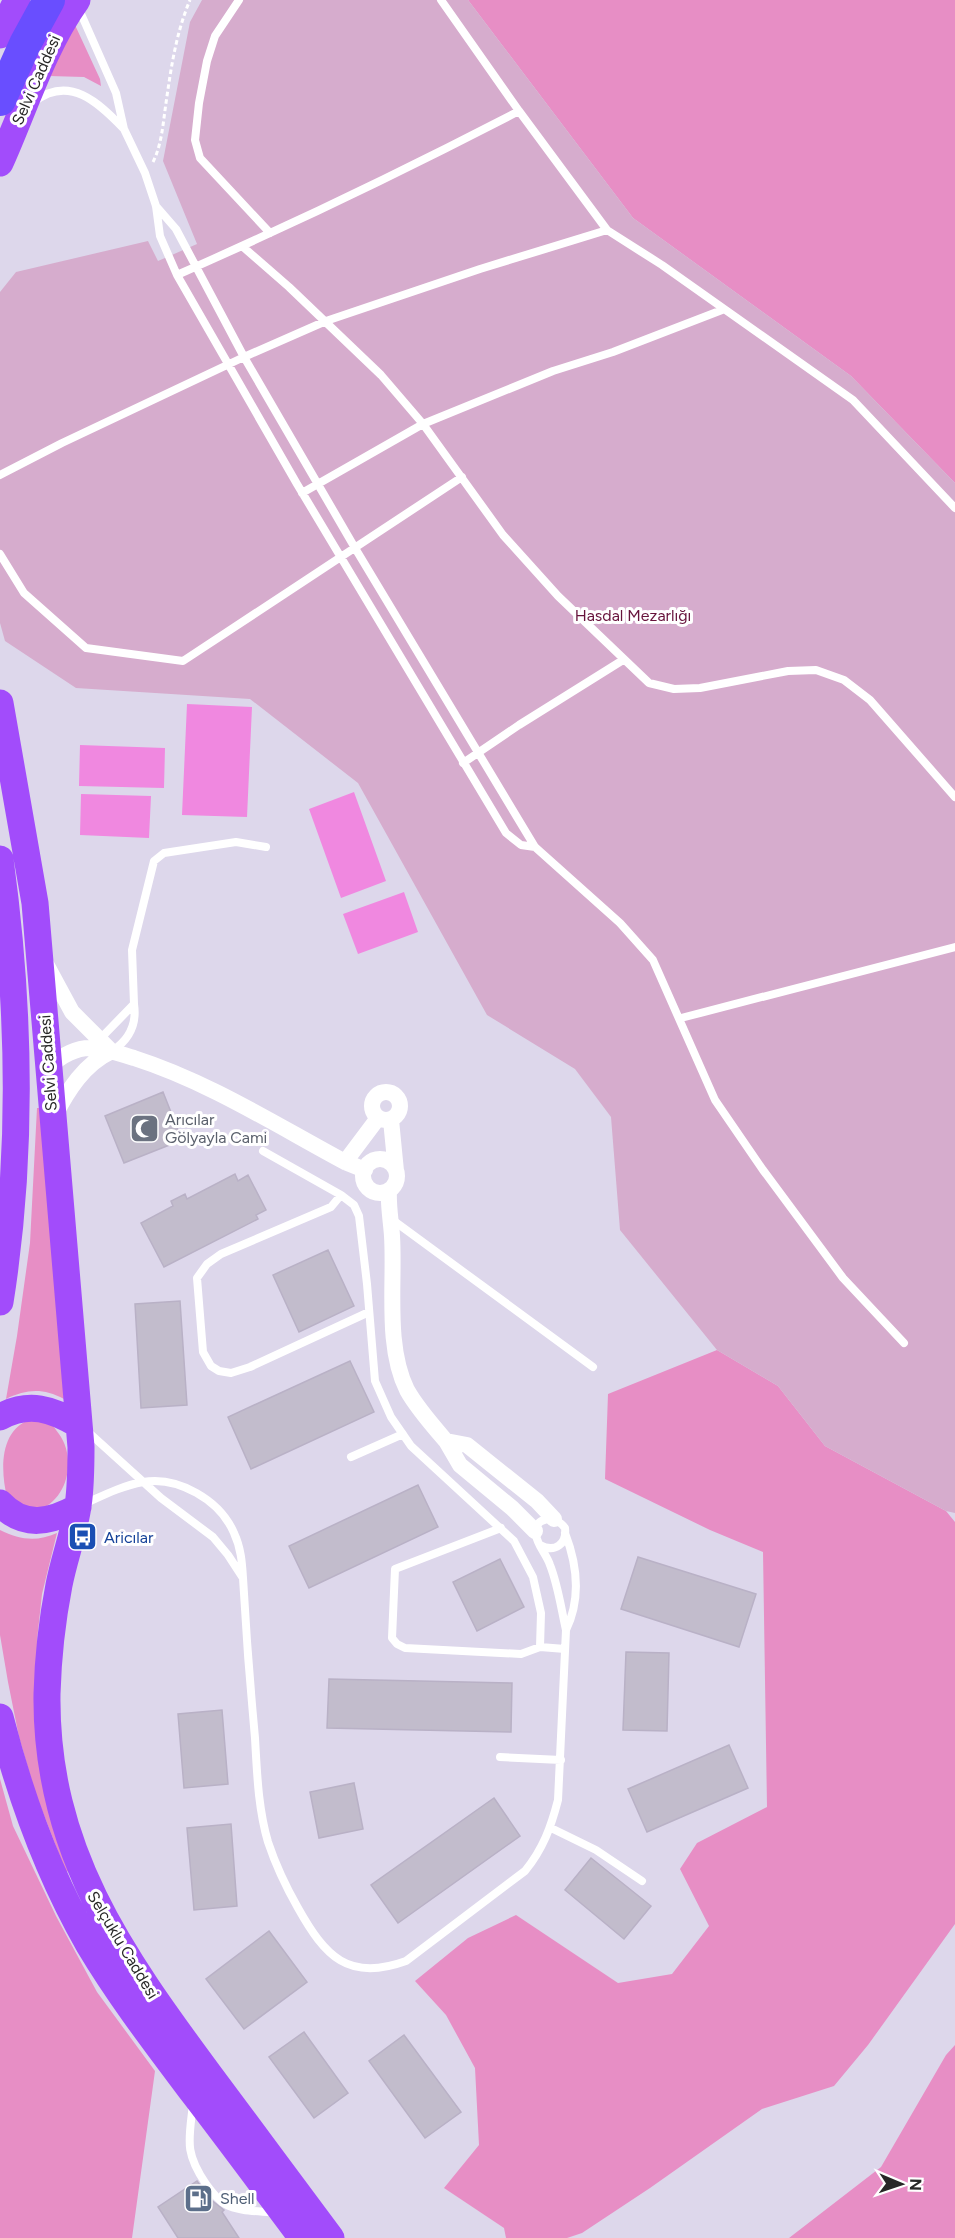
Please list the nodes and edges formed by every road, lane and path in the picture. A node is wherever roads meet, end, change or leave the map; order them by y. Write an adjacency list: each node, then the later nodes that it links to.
1 (17, 0): 6 (main road)
2 (190, 0): 11 (path)
3 (239, 0): 14 (lane)
4 (441, 0): 8 (lane)
5 (67, 1): 7 (highway); 9 (lane)
6 (0, 35)
7 (11, 106): 9 (lane); 10 (main road, Selvi Caddesi)
8 (519, 111): 13 (lane); 14 (lane)
9 (124, 129): 11 (lane)
10 (0, 163)
11 (145, 173): 12 (lane)
12 (156, 206): 16 (lane); 17 (lane)
13 (607, 230): 18 (lane); 19 (lane)
14 (270, 233): 15 (lane)
15 (242, 246): 16 (lane); 19 (lane)
16 (195, 267): 17 (lane); 20 (lane)
17 (177, 275): 21 (lane)
18 (722, 310): 22 (lane); 27 (lane)
19 (326, 321): 20 (lane); 22 (lane)
20 (244, 357): 21 (lane); 25 (lane)
21 (227, 365): 23 (lane); 26 (lane)
22 (423, 424): 24 (lane); 25 (lane)
23 (0, 475)
24 (462, 477): 28 (lane); 31 (lane)
25 (318, 484): 26 (lane); 28 (lane)
26 (302, 493): 30 (lane)
27 (955, 508)
28 (355, 548): 30 (lane); 33 (lane)
29 (0, 554): 30 (lane)
30 (340, 557): 34 (lane)
31 (623, 660): 33 (lane); 35 (lane)
32 (0, 703): 40 (main road, Selvi Caddesi)
33 (478, 753): 34 (lane); 37 (lane)
34 (464, 763): 37 (lane)
35 (955, 797)
36 (266, 847): 42 (lane)
37 (534, 847): 44 (lane)
38 (0, 859): 43 (main road, Selvi Caddesi)
39 (955, 947): 44 (lane)
40 (40, 954): 41 (main road, Selvi Caddesi); 45 (street)
41 (44, 996): 43 (main road); 47 (main road, Selvi Caddesi)
42 (134, 1004): 45 (lane); 46 (lane)
43 (7, 1017): 49 (main road, Selvi Caddesi)
44 (681, 1018): 59 (lane)
45 (100, 1039): 46 (street)
46 (112, 1051): 47 (street); 48 (street); 51 (street)
47 (49, 1067): 48 (main road, Selvi Caddesi); 49 (main road)
48 (53, 1120): 62 (main road, Selvi Caddesi)
49 (14, 1141): 57 (main road, Selvi Caddesi)
50 (263, 1151): 55 (lane)
51 (345, 1162): 52 (street); 53 (street)
52 (365, 1170): 53 (street); 54 (street)
53 (396, 1171): 54 (street)
54 (389, 1190): 56 (street)
55 (341, 1195): 58 (lane); 58 (lane)
56 (390, 1218): 60 (lane); 64 (street)
57 (0, 1302)
58 (369, 1312): 63 (lane)
59 (904, 1343)
60 (593, 1367)
61 (0, 1417): 62 (main road)
62 (80, 1425): 66 (lane); 68 (main road, Selçuklu Caddesi)
63 (403, 1434): 65 (lane); 70 (lane)
64 (446, 1441): 69 (street); 72 (street)
65 (351, 1457)
66 (145, 1482): 68 (lane); 73 (lane); 73 (lane)
67 (0, 1503): 68 (main road)
68 (78, 1507): 85 (main road, Selçuklu Caddesi)
69 (554, 1519): 71 (lane); 72 (lane)
70 (501, 1528): 75 (lane); 75 (lane)
71 (566, 1533): 72 (lane); 74 (lane)
72 (538, 1538): 74 (lane)
73 (243, 1578): 80 (lane)
74 (566, 1630): 76 (lane)
75 (540, 1647): 76 (lane)
76 (565, 1649): 79 (lane)
77 (0, 1718): 82 (main road, Selçuklu Caddesi)
78 (500, 1757): 79 (lane)
79 (561, 1760): 80 (lane)
80 (551, 1828): 81 (lane)
81 (642, 1881)
82 (194, 2095): 83 (main road, Selçuklu Caddesi); 83 (lane)
83 (284, 2213): 84 (main road, Selçuklu Caddesi)
84 (302, 2238)
85 (331, 2238)

